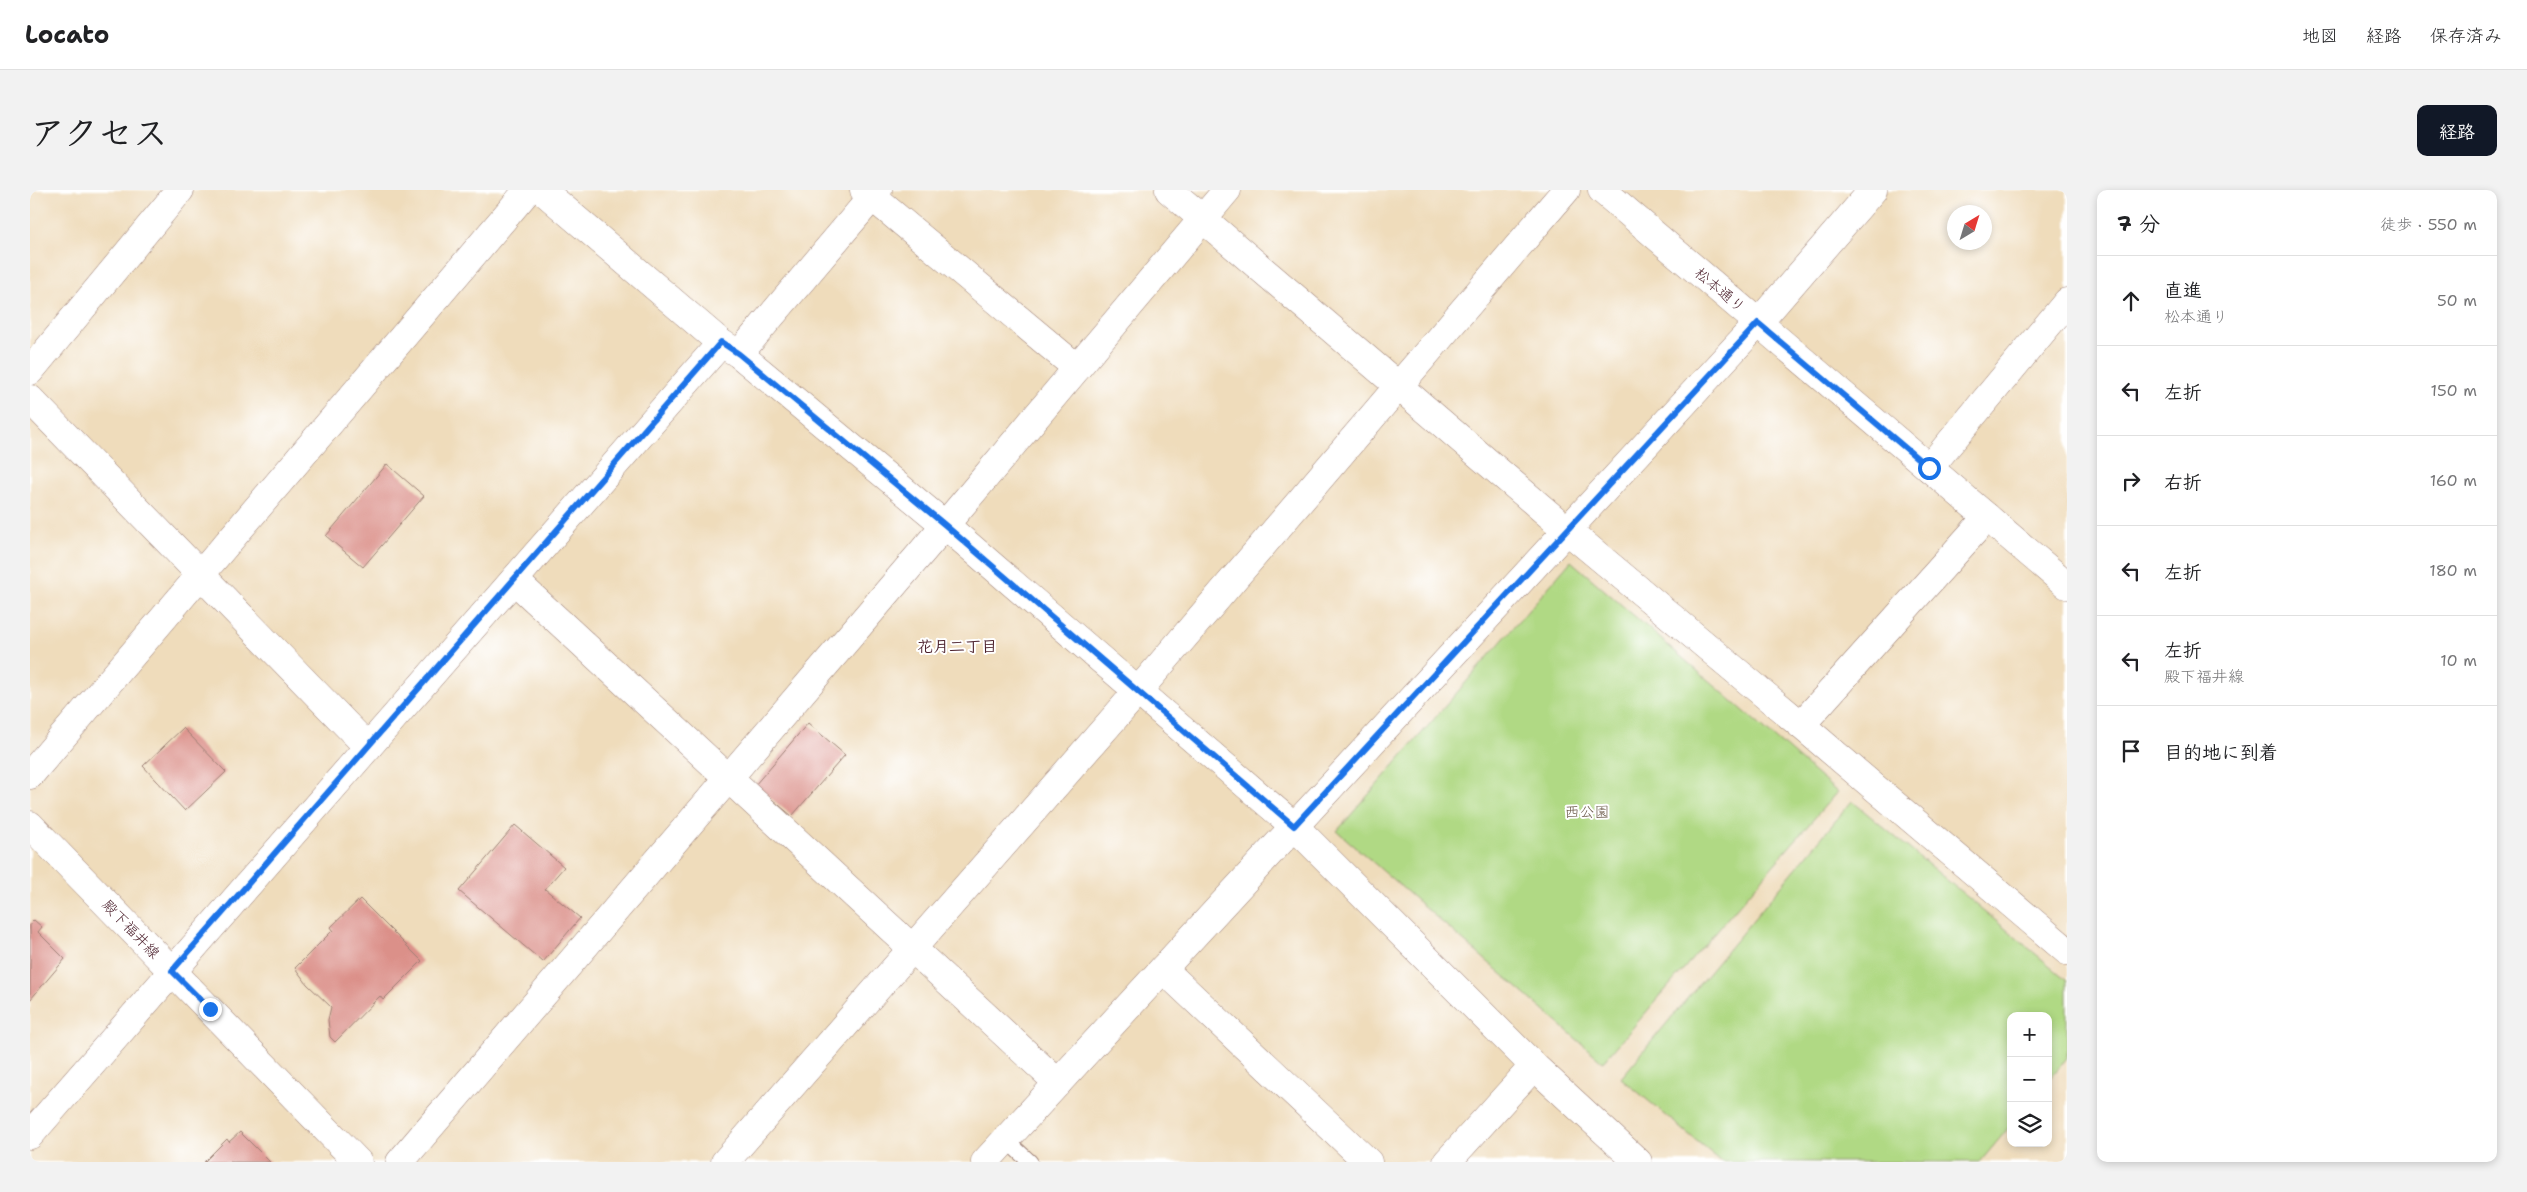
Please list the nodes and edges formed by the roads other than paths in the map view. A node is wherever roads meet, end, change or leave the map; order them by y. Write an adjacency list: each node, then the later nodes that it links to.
1 (180, 190): 15 (street)
2 (528, 190): 22 (street)
3 (542, 190): 13 (street)
4 (1169, 190): 10 (street)
5 (1227, 190): 10 (street)
6 (1566, 190): 16 (street)
7 (1602, 190): 12 (street, 松本通り)
8 (1874, 190): 12 (street)
9 (872, 192): 13 (street); 14 (street)
10 (1202, 219): 14 (street); 16 (street)
11 (2066, 306): 18 (street)
12 (1758, 323): 18 (street, 松本通り); 21 (street)
13 (730, 348): 20 (street); 23 (street)
14 (1077, 368): 20 (street)
15 (30, 371)
16 (1400, 387): 21 (street); 25 (street)
17 (30, 399): 22 (street)
18 (1929, 468): 19 (street, 松本通り)
19 (1987, 517): 24 (street, 松本通り); 26 (street)
20 (945, 525): 25 (street); 29 (street)
21 (1567, 530): 26 (street); 31 (street)
22 (200, 575): 27 (street); 28 (street)
23 (514, 580): 27 (street); 29 (street)
24 (2067, 585)
25 (1138, 691): 31 (street); 32 (street)
26 (1801, 725): 33 (street)
27 (368, 747): 35 (street)
28 (30, 775)
29 (729, 778): 32 (street); 41 (street)
30 (30, 825): 35 (street, 殿下福井線)
31 (1294, 826): 34 (street); 36 (street)
32 (913, 948): 37 (street); 42 (street)
33 (2067, 951)
34 (1163, 969): 37 (street); 45 (street)
35 (172, 971): 38 (street); 40 (street, 殿下福井線)
36 (1534, 1066): 46 (street); 47 (street)
37 (1058, 1083): 39 (street)
38 (30, 1135)
39 (1006, 1140): 43 (street); 44 (lane)
40 (358, 1162)
41 (400, 1162)
42 (726, 1162)
43 (985, 1162)
44 (1030, 1162)
45 (1368, 1162)
46 (1447, 1162)
47 (1638, 1162)

